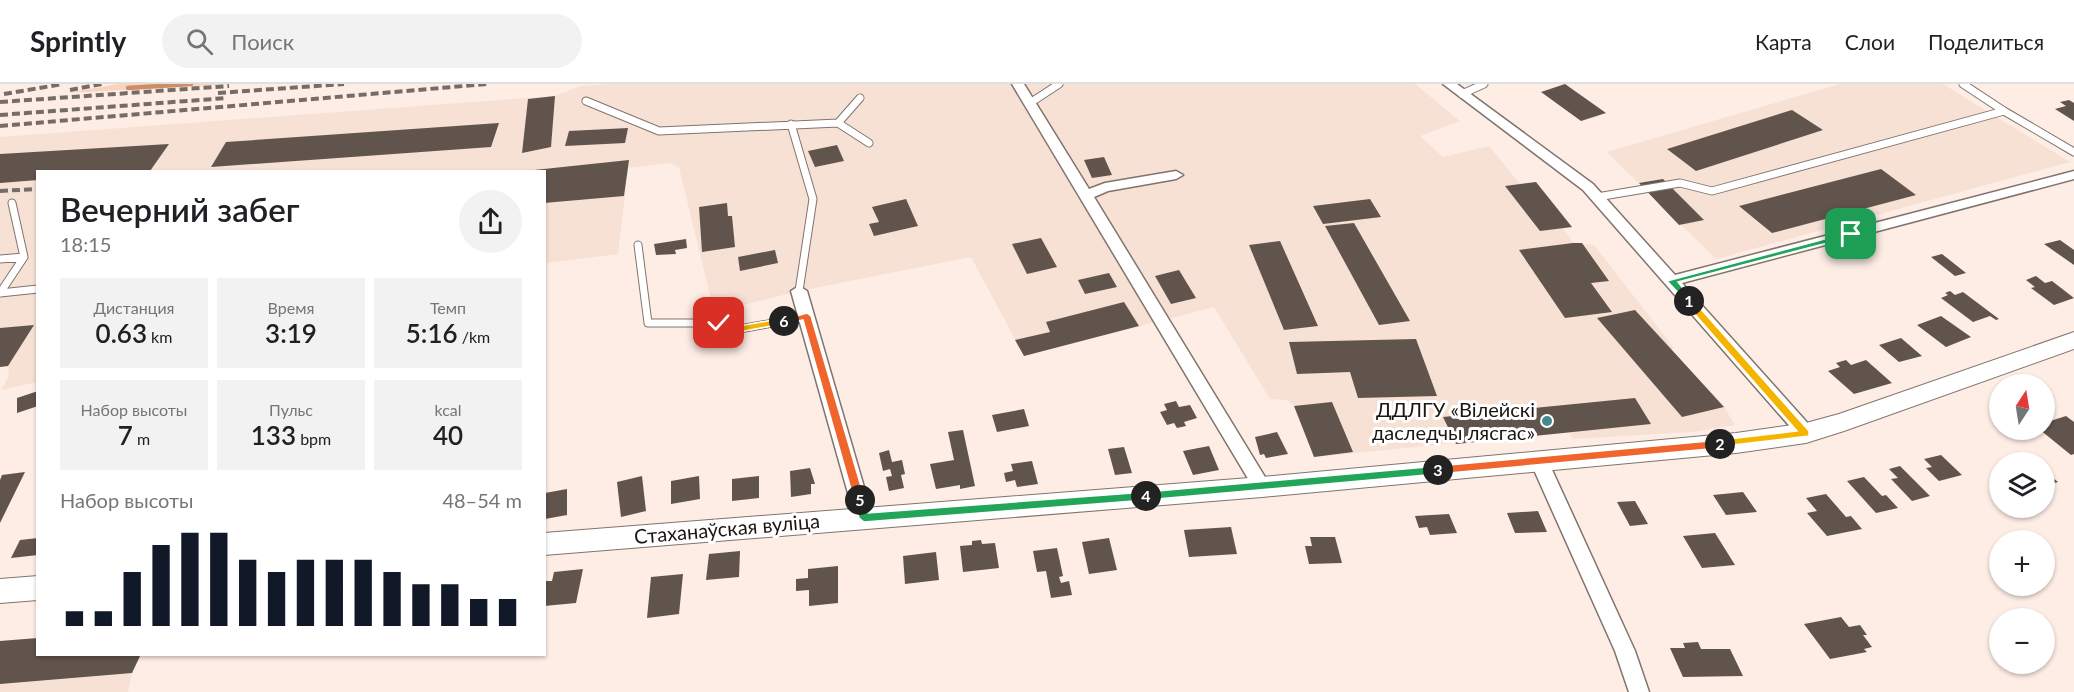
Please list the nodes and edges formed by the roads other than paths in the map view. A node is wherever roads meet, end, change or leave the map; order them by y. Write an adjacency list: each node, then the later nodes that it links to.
1 (1018, 84): 9 (street)
2 (1059, 84): 9 (lane)
3 (1449, 84): 6 (street)
4 (1484, 84): 6 (lane)
5 (1963, 84): 10 (lane)
6 (1462, 94): 18 (street)
7 (860, 98): 11 (lane)
8 (586, 101): 12 (lane)
9 (1030, 103): 17 (street)
10 (2004, 111): 14 (lane); 18 (lane)
11 (838, 123): 12 (lane); 13 (lane)
12 (791, 124): 25 (lane)
13 (869, 142)
14 (2074, 152)
15 (1176, 175): 17 (street)
16 (2074, 175): 23 (street)
17 (1085, 196): 31 (street)
18 (1596, 197): 23 (street)
19 (12, 204): 21 (lane)
20 (638, 245): 27 (lane)
21 (24, 256): 22 (lane); 26 (lane)
22 (0, 259)
23 (1671, 281): 29 (street)
24 (36, 290): 26 (lane)
25 (799, 291): 27 (street)
26 (0, 293)
27 (807, 316): 32 (street)
28 (2074, 340): 29 (street, Стаханаўская вуліца)
29 (1806, 434): 30 (street, Стаханаўская вуліца)
30 (1539, 460): 31 (street, Стаханаўская вуліца); 36 (street)
31 (1262, 487): 32 (street, Стаханаўская вуліца)
32 (864, 518): 33 (street, Стаханаўская вуліца)
33 (546, 544)
34 (36, 588): 35 (street)
35 (0, 591)
36 (1639, 692)

